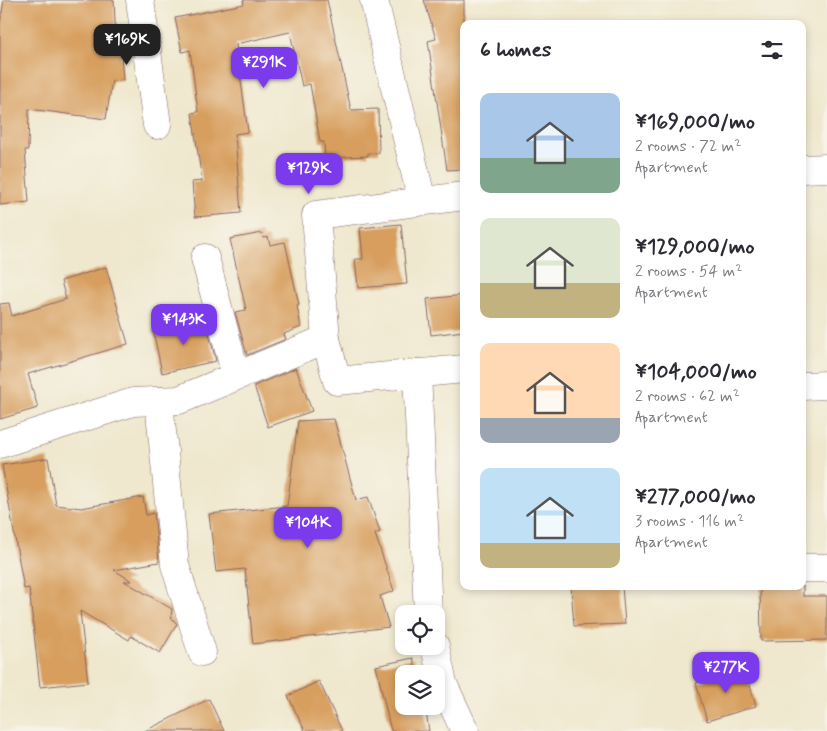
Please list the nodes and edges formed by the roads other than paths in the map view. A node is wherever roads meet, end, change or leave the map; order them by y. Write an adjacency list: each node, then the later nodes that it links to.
1 (140, 0): 3 (street)
2 (374, 0): 7 (street)
3 (157, 126)
4 (806, 168): 5 (street)
5 (827, 168)
6 (460, 196): 7 (street)
7 (422, 200): 9 (street)
8 (205, 258): 12 (street)
9 (326, 339): 11 (street); 12 (street)
10 (460, 369): 11 (street)
11 (417, 373): 19 (street)
12 (236, 376): 15 (street)
13 (827, 385): 14 (street)
14 (806, 386)
15 (159, 401): 16 (street); 20 (street)
16 (0, 444)
17 (806, 568): 18 (street)
18 (827, 568)
19 (428, 605)
20 (202, 652)
21 (436, 655): 22 (street)
22 (465, 731)

